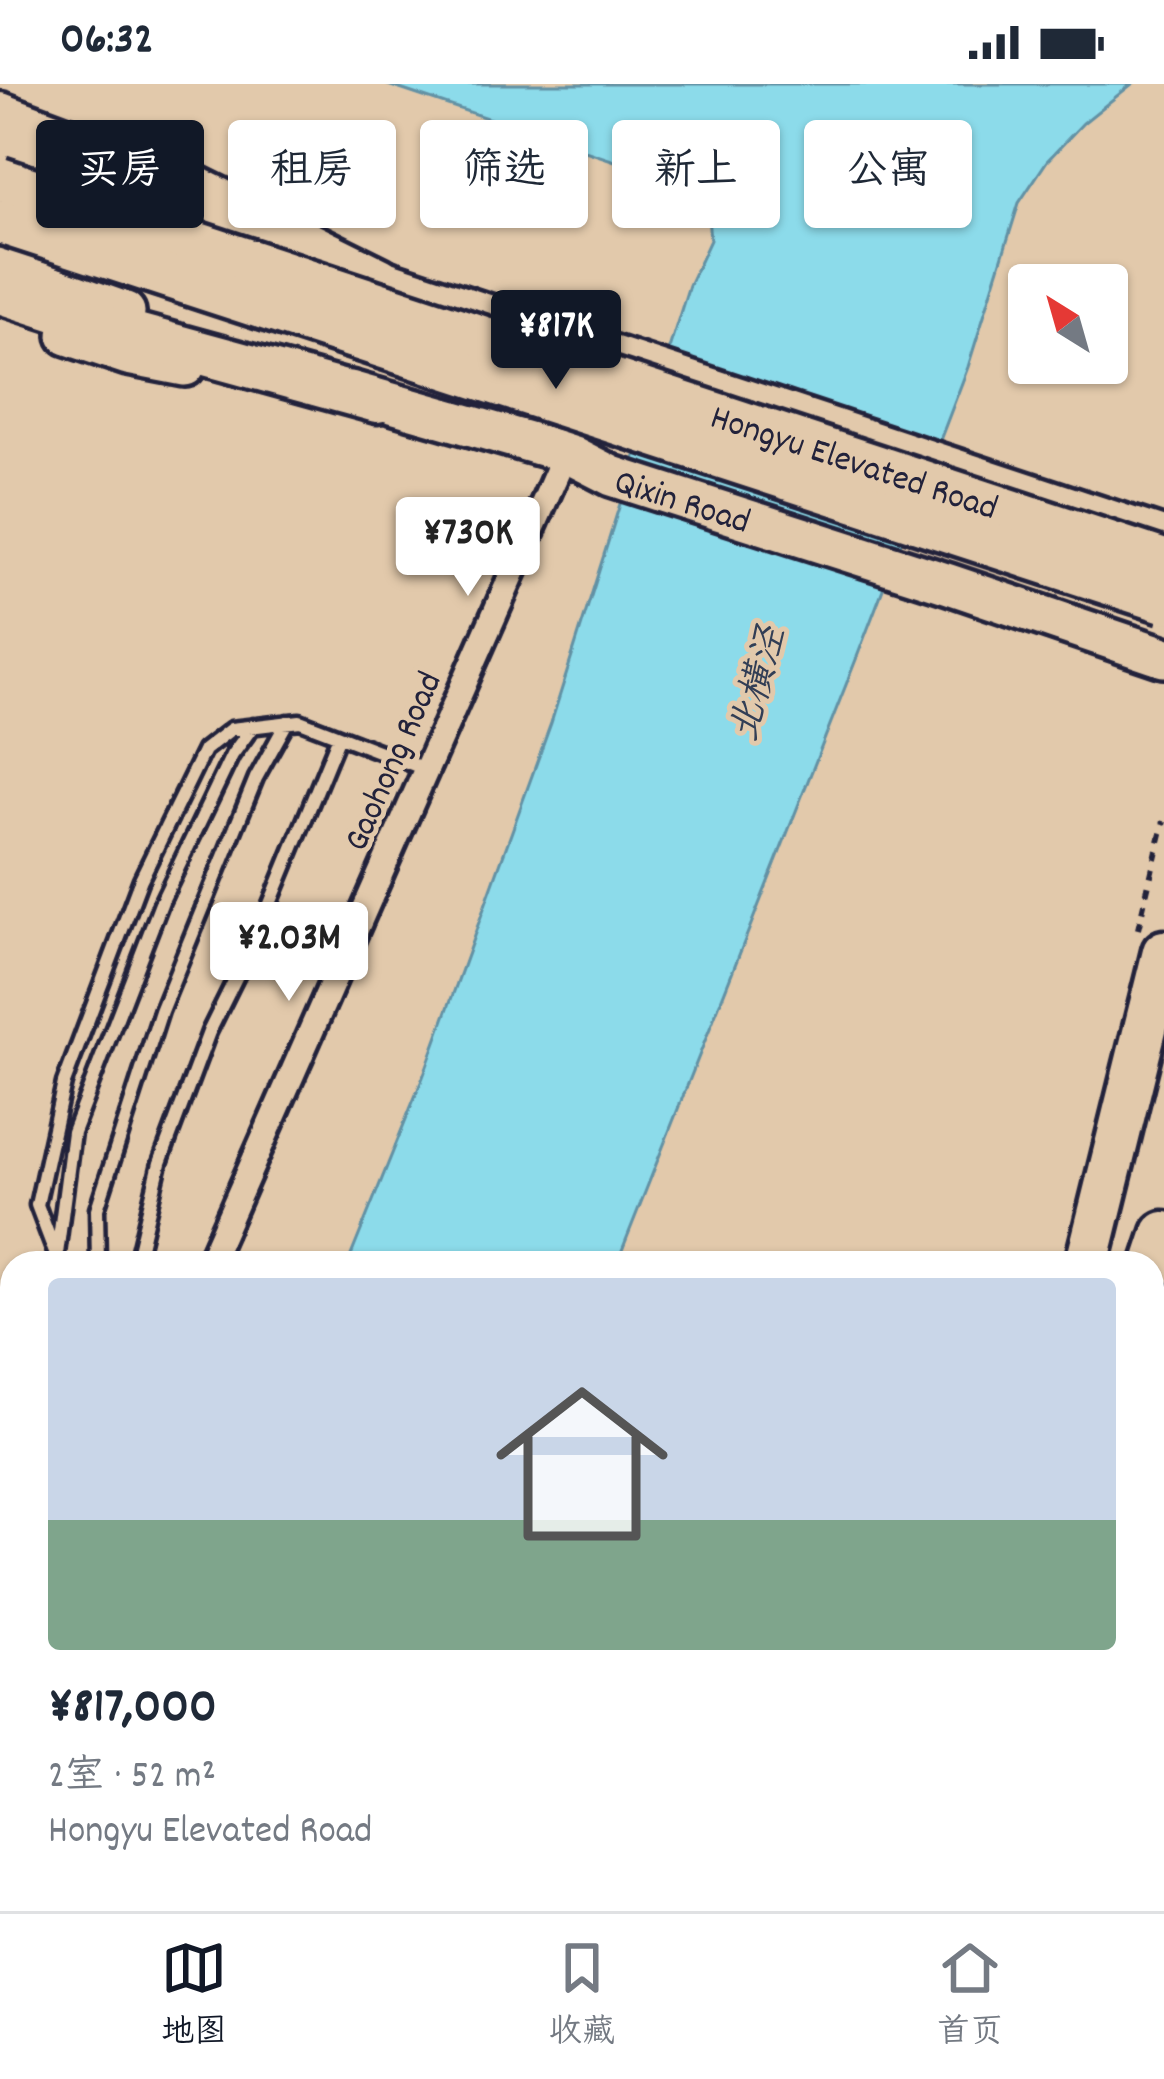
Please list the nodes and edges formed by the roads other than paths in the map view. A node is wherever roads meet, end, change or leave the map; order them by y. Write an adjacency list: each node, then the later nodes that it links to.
1 (0, 114): 6 (highway)
2 (0, 154): 6 (main road)
3 (0, 179): 13 (highway, Hongyu Elevated Road, bridge)
4 (0, 222): 14 (highway, Hongyu Elevated Road, bridge)
5 (0, 268): 10 (main road, Qixin Road)
6 (380, 279): 9 (main road)
7 (0, 292): 10 (highway)
8 (0, 312): 10 (main road)
9 (602, 350): 11 (street, Gaohong Road); 12 (main road)
10 (377, 401): 11 (main road, Qixin Road)
11 (567, 453): 15 (main road, Qixin Road); 19 (street, Gaohong Road)
12 (1164, 538)
13 (1164, 562)
14 (1164, 601)
15 (1164, 657)
16 (287, 722): 17 (lane); 18 (lane); 23 (lane)
17 (254, 726): 21 (lane); 22 (lane)
18 (339, 736): 19 (lane); 24 (lane)
19 (424, 769): 25 (street, Gaohong Road)
20 (1164, 952): 26 (highway)
21 (54, 1251)
22 (59, 1251)
23 (98, 1251)
24 (139, 1251)
25 (214, 1251)
26 (1090, 1251)

